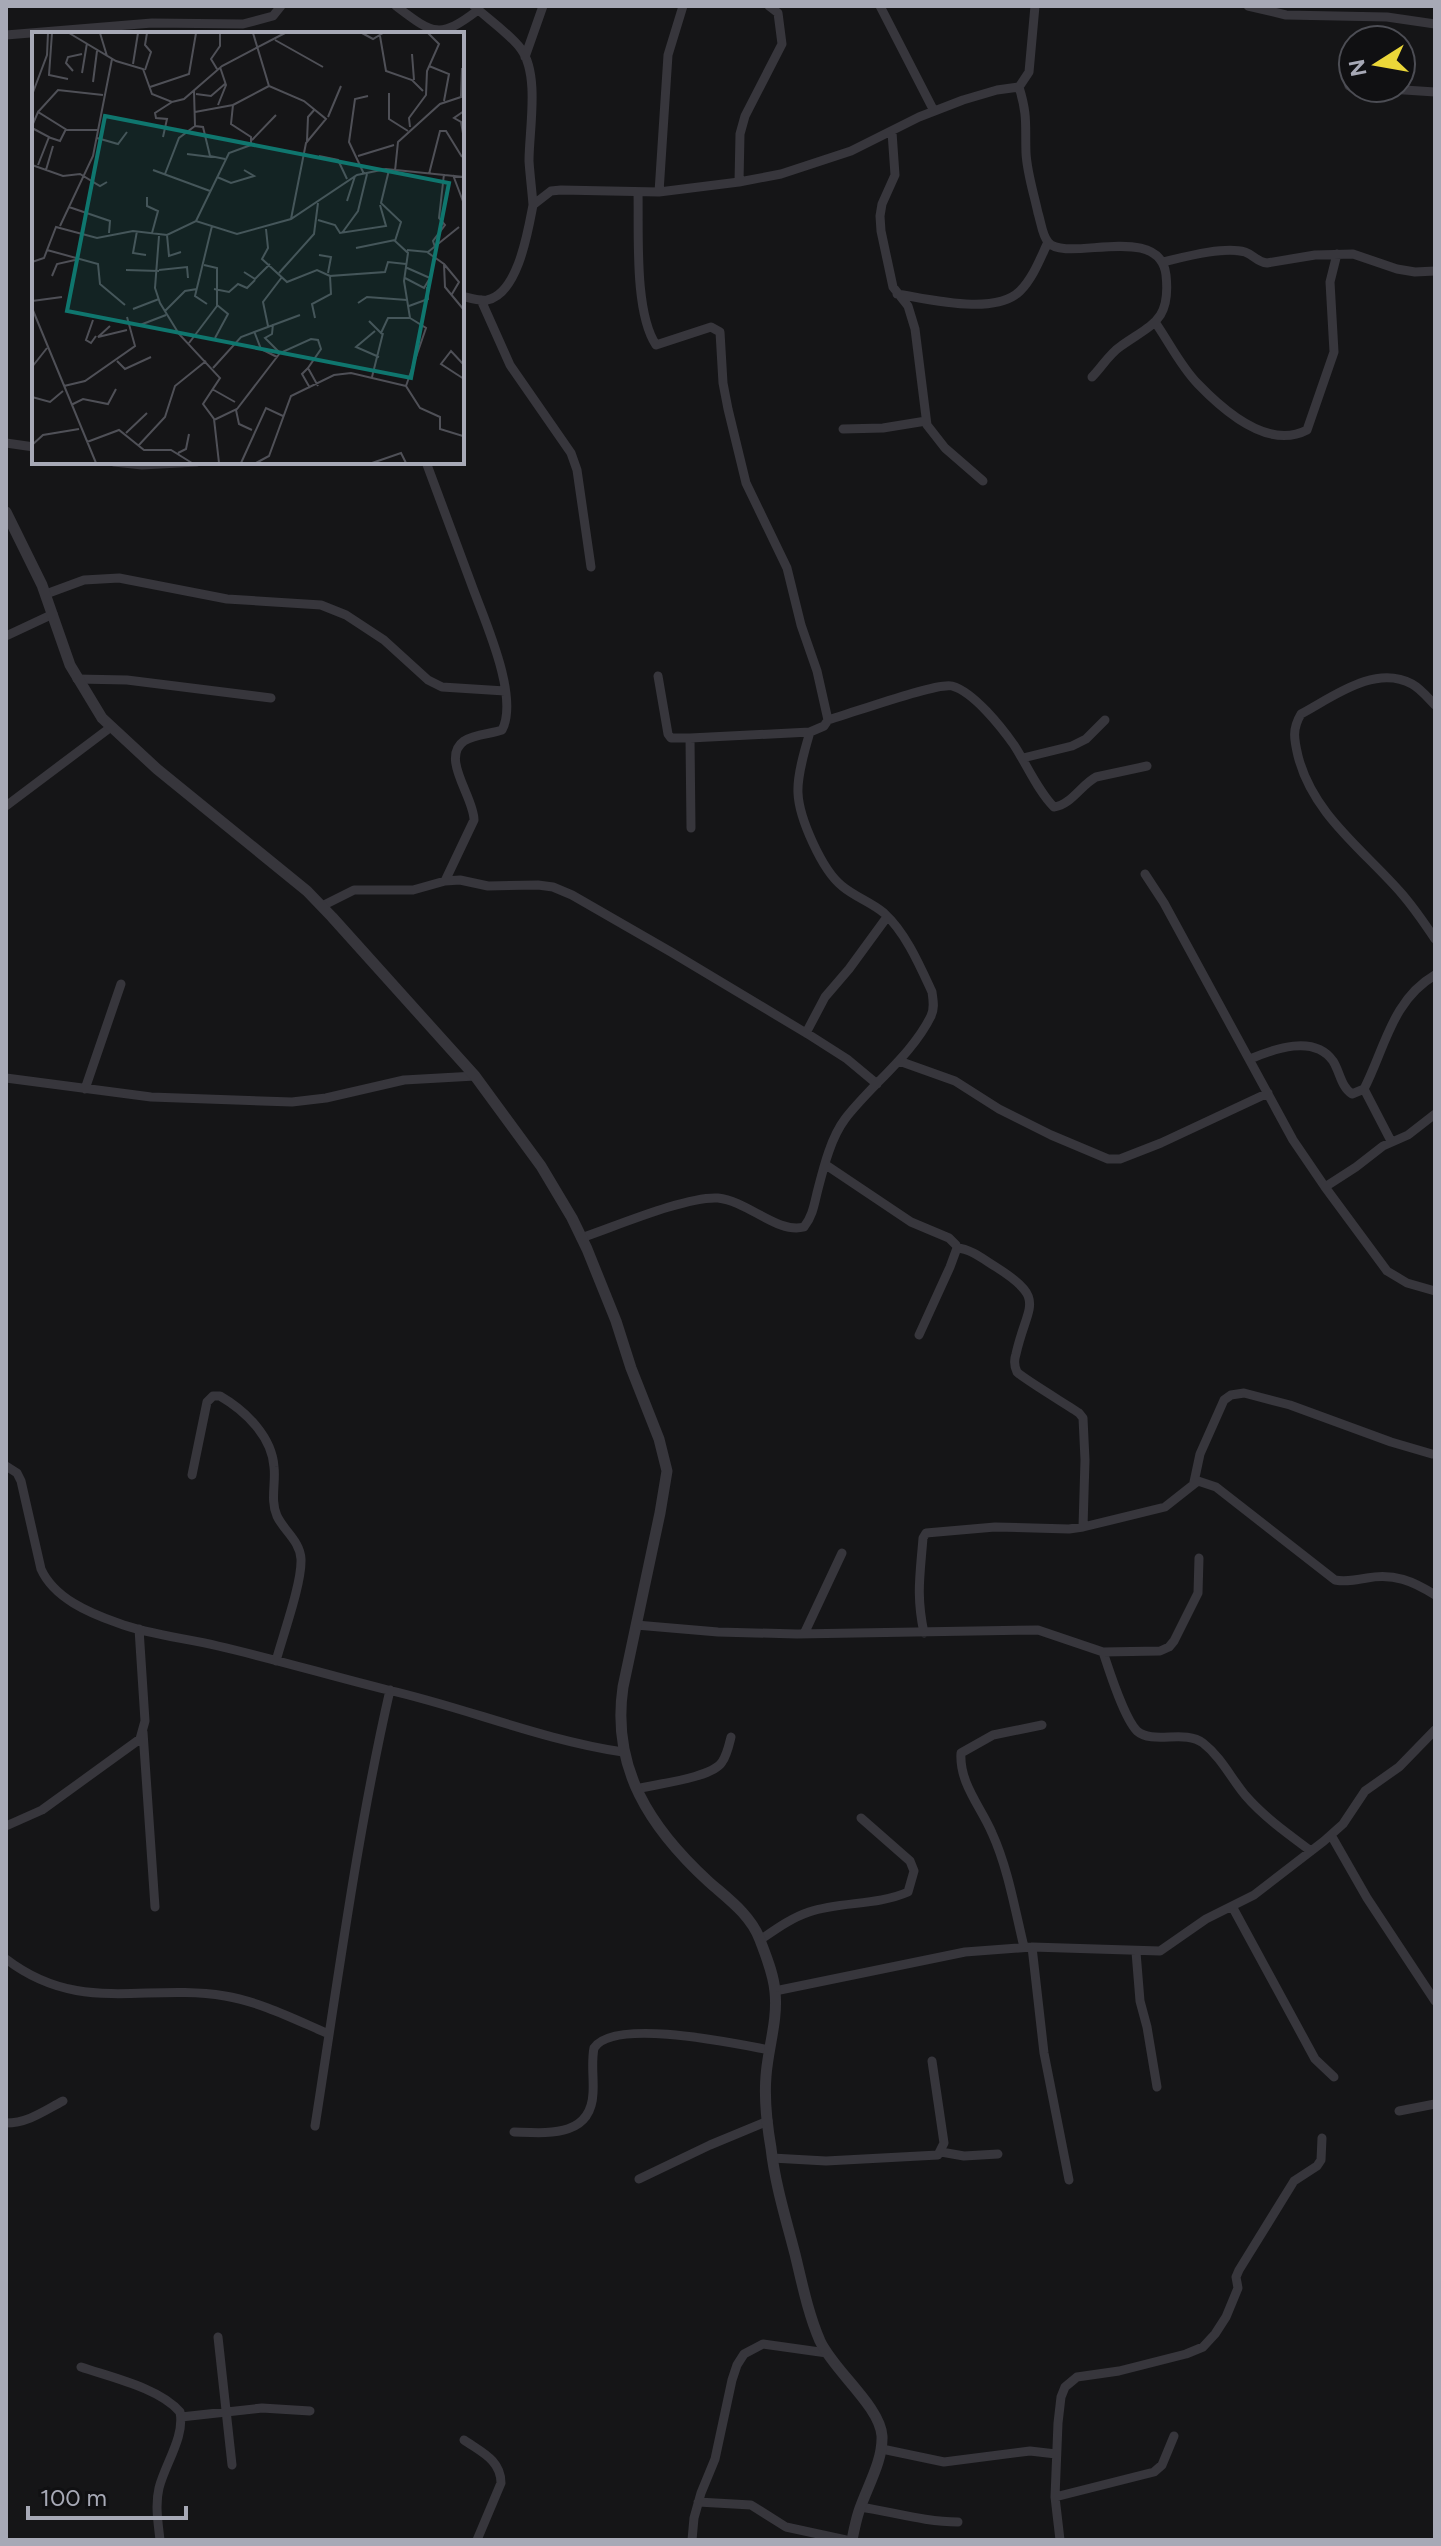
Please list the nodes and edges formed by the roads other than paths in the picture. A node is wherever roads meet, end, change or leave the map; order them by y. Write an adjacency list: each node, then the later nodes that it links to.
1 (281, 6): 11 (street)
2 (396, 6): 9 (street)
3 (543, 6): 14 (street)
4 (683, 6): 20 (street)
5 (880, 6): 16 (street)
6 (1035, 6): 15 (street)
7 (1248, 6): 10 (street)
8 (774, 7): 18 (street)
9 (476, 8): 14 (street)
10 (1435, 24)
11 (42, 32)
12 (32, 33): 13 (street)
13 (6, 35)
14 (525, 57): 21 (street)
15 (1019, 87): 16 (street); 22 (street)
16 (934, 111): 17 (street)
17 (892, 132): 18 (street); 26 (street)
18 (739, 182): 20 (street)
19 (638, 192): 20 (street); 21 (street); 49 (street)
20 (659, 192)
21 (533, 205): 28 (street)
22 (1048, 242): 24 (street); 26 (street)
23 (1337, 254): 24 (street); 25 (street); 29 (street)
24 (1163, 262): 29 (street)
25 (1435, 271)
26 (897, 294): 31 (street)
27 (464, 296): 28 (street)
28 (481, 300): 40 (street)
29 (1155, 322): 30 (street)
30 (1092, 377)
31 (926, 421): 32 (street); 38 (street)
32 (843, 429)
33 (6, 443): 34 (street)
34 (32, 447)
35 (133, 464): 36 (street)
36 (160, 464)
37 (427, 464): 46 (street)
38 (983, 481)
39 (6, 512): 41 (street)
40 (591, 567)
41 (46, 594): 42 (street); 46 (street)
42 (53, 614): 43 (street); 45 (street)
43 (6, 636)
44 (658, 676): 53 (street)
45 (77, 679): 47 (street); 51 (street)
46 (505, 691): 59 (street)
47 (271, 698)
48 (1435, 705): 62 (street)
49 (828, 720): 52 (street); 54 (street)
50 (1105, 720): 54 (street)
51 (111, 727): 56 (street); 60 (street)
52 (810, 732): 53 (street); 61 (street)
53 (690, 738): 57 (street)
54 (1023, 758): 55 (street)
55 (1147, 766)
56 (6, 806)
57 (691, 828)
58 (1145, 874): 66 (street)
59 (445, 881): 60 (street); 65 (street)
60 (322, 906): 68 (street)
61 (887, 917): 65 (street); 67 (street)
62 (1435, 939)
63 (1435, 975): 72 (street)
64 (121, 984): 71 (street)
65 (806, 1033): 70 (street)
66 (1250, 1059): 72 (street); 73 (street)
67 (899, 1061): 70 (street); 73 (street)
68 (475, 1076): 71 (street); 78 (street)
69 (6, 1078): 71 (street)
70 (877, 1084): 76 (street)
71 (85, 1089)
72 (1364, 1089): 75 (street)
73 (1268, 1093): 77 (street)
74 (1435, 1114): 75 (street)
75 (1391, 1141): 77 (street)
76 (826, 1165): 78 (street); 79 (street)
77 (1325, 1187): 80 (street)
78 (581, 1238): 90 (street)
79 (957, 1248): 81 (street); 86 (street)
80 (1435, 1291)
81 (919, 1335)
82 (1432, 1454): 85 (street)
83 (6, 1466): 91 (street)
84 (192, 1475): 95 (street)
85 (1194, 1482): 86 (street); 89 (street)
86 (1083, 1527): 92 (street)
87 (842, 1553): 93 (street)
88 (1199, 1558): 94 (street)
89 (1435, 1595)
90 (636, 1625): 93 (street); 101 (street)
91 (139, 1629): 95 (street); 99 (street)
92 (924, 1633): 93 (street); 94 (street)
93 (804, 1634)
94 (1103, 1652): 106 (street)
95 (276, 1661): 96 (street)
96 (390, 1690): 101 (street); 115 (street)
97 (1042, 1725): 110 (street)
98 (1435, 1730): 105 (street)
99 (143, 1732): 104 (street); 107 (street)
100 (731, 1737): 102 (street)
101 (623, 1752): 102 (street)
102 (636, 1789): 109 (street)
103 (861, 1818): 109 (street)
104 (6, 1826)
105 (1331, 1835): 106 (street); 114 (street)
106 (1311, 1851): 108 (street)
107 (155, 1907)
108 (1233, 1908): 111 (street); 118 (street)
109 (760, 1940): 113 (street)
110 (1028, 1947): 111 (street); 113 (street); 132 (street)
111 (1136, 1952): 119 (street)
112 (6, 1959): 115 (street)
113 (775, 1991): 116 (street)
114 (1435, 2001)
115 (329, 2034): 125 (street)
116 (770, 2050): 123 (street); 126 (street)
117 (932, 2061): 128 (street)
118 (1334, 2077)
119 (1157, 2087)
120 (63, 2101): 124 (street)
121 (1435, 2104): 122 (street)
122 (1399, 2111)
123 (768, 2121): 130 (street); 131 (street)
124 (6, 2123)
125 (315, 2126)
126 (514, 2132)
127 (1322, 2138): 142 (street)
128 (941, 2152): 129 (street); 130 (street)
129 (998, 2154)
130 (774, 2163): 134 (street)
131 (639, 2179)
132 (1069, 2180)
133 (218, 2337): 136 (street)
134 (827, 2353): 141 (street); 145 (street)
135 (81, 2367): 138 (street)
136 (224, 2411): 137 (street); 138 (street); 143 (street)
137 (310, 2411)
138 (181, 2417): 148 (street)
139 (1174, 2436): 144 (street)
140 (464, 2440): 149 (street)
141 (882, 2449): 142 (street); 146 (street)
142 (1056, 2454): 144 (street)
143 (232, 2465)
144 (1055, 2497): 153 (street)
145 (698, 2502): 150 (street); 151 (street)
146 (860, 2507): 147 (street); 152 (street)
147 (958, 2522)
148 (160, 2540)
149 (477, 2540)
150 (692, 2540)
151 (846, 2540)
152 (852, 2540)
153 (1060, 2540)

